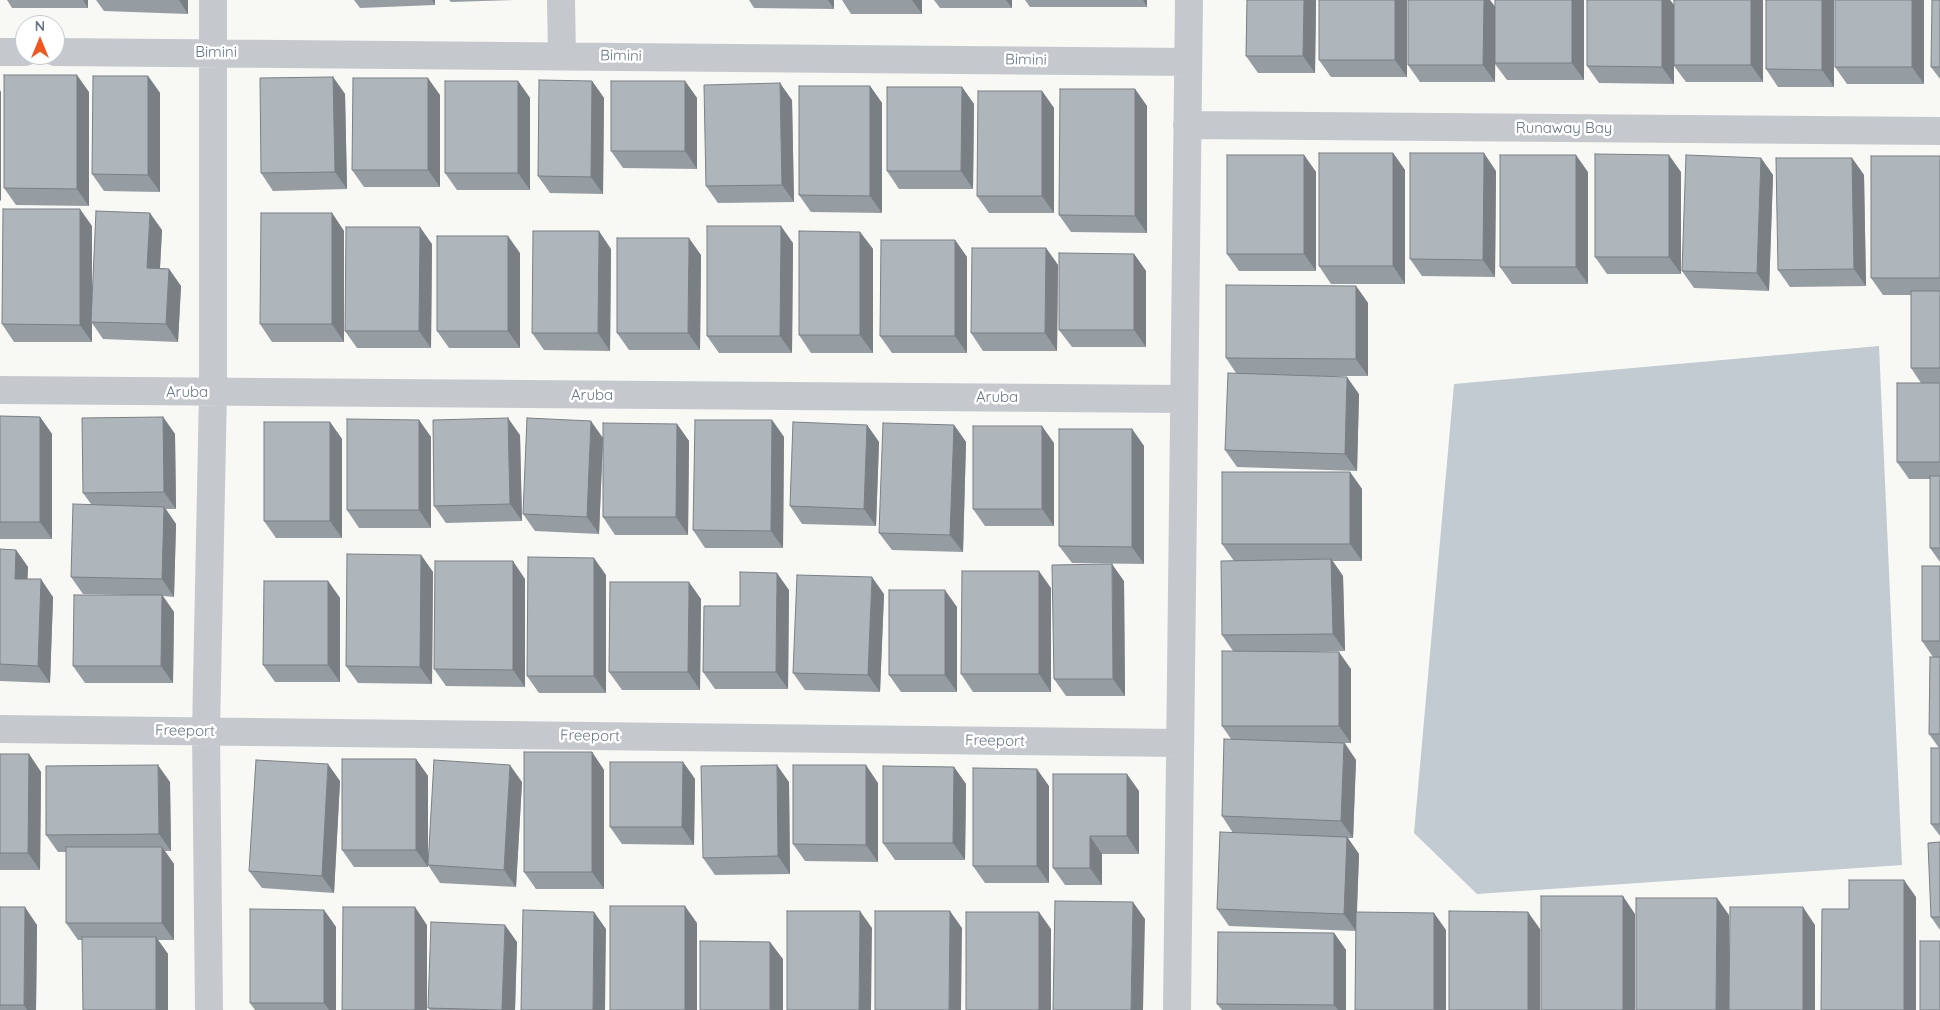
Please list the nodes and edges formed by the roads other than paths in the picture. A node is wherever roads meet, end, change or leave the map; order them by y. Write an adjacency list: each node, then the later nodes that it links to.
1 (212, 0): 7 (street)
2 (561, 0): 8 (street)
3 (1189, 0): 9 (street)
4 (0, 52): 5 (street)
5 (15, 52)
6 (65, 52): 7 (street, Bimini)
7 (212, 52): 8 (street, Bimini); 13 (street)
8 (562, 56): 9 (street, Bimini)
9 (1188, 62): 10 (street)
10 (1187, 125): 11 (street, Runaway Bay); 14 (street)
11 (1940, 131)
12 (0, 390): 13 (street, Aruba)
13 (212, 392): 14 (street, Aruba); 16 (street)
14 (1184, 399): 17 (street)
15 (0, 729): 16 (street, Freeport)
16 (206, 732): 17 (street, Freeport); 18 (street)
17 (1180, 743): 19 (street)
18 (209, 1010)
19 (1176, 1010)

